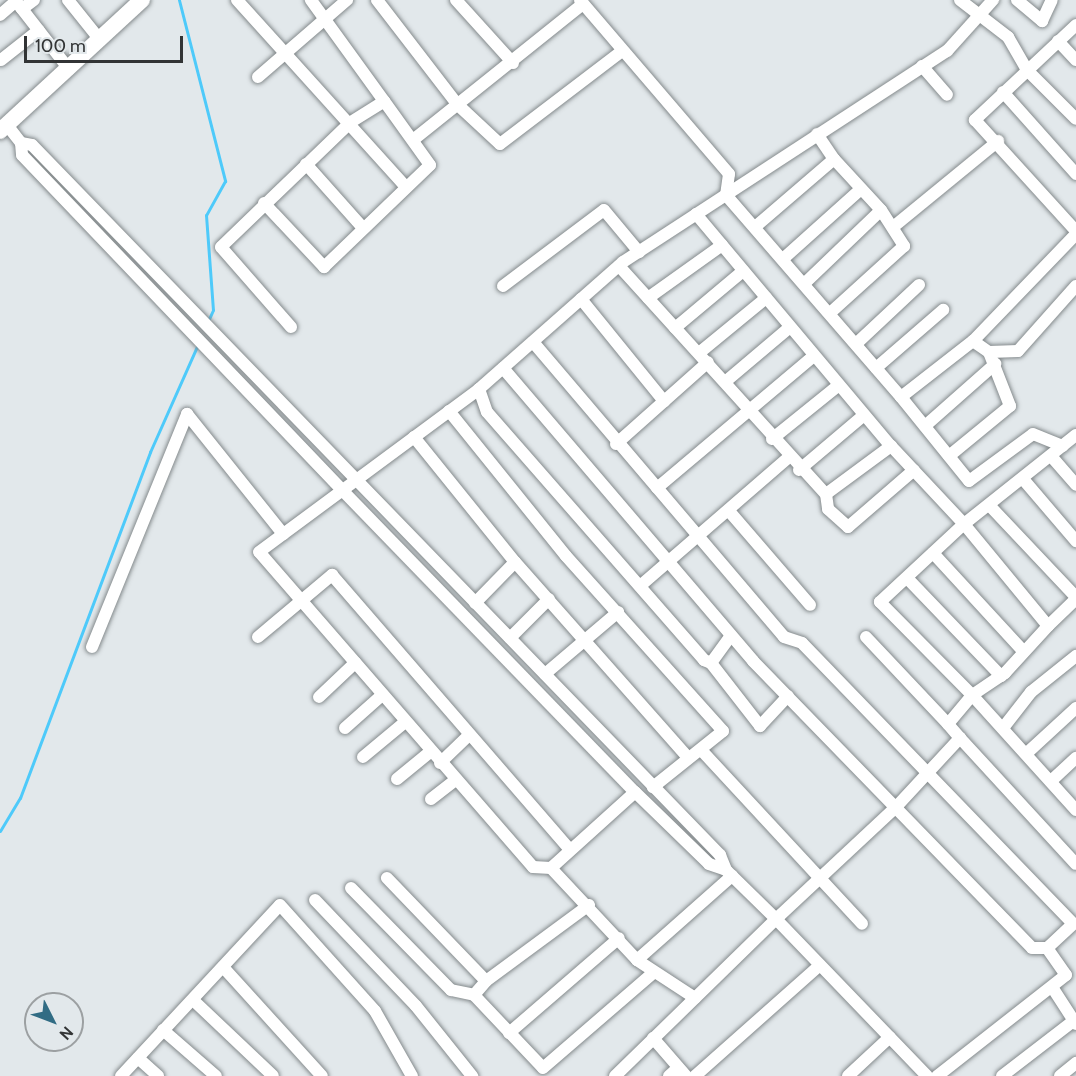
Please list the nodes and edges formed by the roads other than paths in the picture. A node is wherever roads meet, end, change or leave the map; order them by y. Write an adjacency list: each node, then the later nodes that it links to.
1 (34, 0): 13 (street)
2 (68, 0): 20 (street)
3 (311, 0): 17 (street)
4 (347, 0): 17 (street)
5 (377, 0): 34 (street)
6 (456, 0): 26 (street)
7 (960, 0): 16 (street)
8 (993, 0): 16 (street)
9 (1017, 0): 10 (street)
10 (1052, 0)
11 (244, 2): 23 (street)
12 (582, 2): 22 (street); 26 (street)
13 (18, 3): 15 (street); 19 (street)
14 (132, 3): 20 (street)
15 (0, 15)
16 (978, 16): 27 (street); 29 (street)
17 (326, 17): 23 (street); 33 (street)
18 (1076, 25): 21 (street)
19 (39, 30): 24 (street); 28 (street)
20 (100, 40): 28 (street)
21 (1058, 41): 25 (street); 29 (street)
22 (622, 51): 34 (street); 47 (street)
23 (287, 52): 30 (street); 36 (street)
24 (1, 60)
25 (1076, 60)
26 (513, 63): 34 (street)
27 (922, 66): 32 (street); 38 (street)
28 (69, 69): 37 (street)
29 (1027, 70): 31 (street); 35 (street)
30 (258, 77)
31 (1003, 92): 40 (street); 44 (street)
32 (946, 95)
33 (384, 100): 36 (street); 39 (street)
34 (458, 105): 39 (street)
35 (1076, 119)
36 (351, 122): 43 (street); 45 (street)
37 (3, 128): 41 (street)
38 (818, 134): 42 (street); 47 (street)
39 (413, 140): 45 (street)
40 (998, 141): 52 (street); 54 (street)
41 (21, 143): 103 (street); 106 (street)
42 (834, 159): 46 (street); 51 (street)
43 (306, 164): 48 (street); 53 (street)
44 (1076, 174)
45 (406, 188): 53 (street)
46 (861, 189): 49 (street); 57 (street)
47 (726, 195): 50 (street); 51 (street)
48 (264, 203): 53 (street); 69 (street)
49 (880, 210): 52 (street); 60 (street)
50 (696, 214): 55 (street); 56 (street)
51 (755, 227): 57 (street)
52 (893, 227): 68 (street)
53 (363, 228)
54 (1076, 233): 72 (street)
55 (722, 245): 59 (street); 64 (street)
56 (639, 252): 58 (street); 62 (street)
57 (783, 258): 60 (street)
58 (619, 266): 64 (street); 66 (street)
59 (744, 271): 65 (street); 71 (street)
60 (805, 283): 68 (street)
61 (919, 285): 74 (street)
62 (503, 286)
63 (1076, 286): 76 (street)
64 (648, 298): 71 (street)
65 (766, 298): 70 (street); 75 (street)
66 (581, 299): 73 (street); 86 (street)
67 (943, 310): 81 (street)
68 (830, 313): 74 (street)
69 (291, 327)
70 (790, 327): 77 (street); 82 (street)
71 (675, 328): 75 (street)
72 (973, 341): 76 (street); 85 (street)
73 (533, 342): 80 (street); 94 (street)
74 (856, 343): 81 (street)
75 (699, 352): 78 (street)
76 (989, 352): 79 (street)
77 (814, 356): 83 (street); 87 (street)
78 (708, 363): 82 (street); 86 (street)
79 (995, 364): 90 (street); 97 (street)
80 (503, 368): 84 (street); 115 (street)
81 (876, 368): 85 (street)
82 (725, 382): 87 (street)
83 (839, 385): 89 (street); 93 (street)
84 (479, 389): 88 (street); 118 (street)
85 (901, 398): 90 (street)
86 (664, 401): 94 (street)
87 (750, 409): 93 (street); 105 (street)
88 (449, 411): 92 (street); 124 (street)
89 (864, 415): 95 (street); 100 (street)
90 (925, 426): 97 (street)
91 (1076, 435): 96 (street)
92 (414, 437): 103 (street); 116 (street)
93 (772, 439): 99 (street)
94 (617, 443): 105 (street)
95 (891, 446): 101 (street); 107 (street)
96 (1063, 446): 97 (street); 98 (street)
97 (949, 456)
98 (1051, 456): 102 (street); 104 (street)
99 (788, 458): 100 (street); 109 (street)
100 (799, 470): 107 (street)
101 (914, 470): 107 (street); 110 (street)
102 (1023, 479): 108 (street); 113 (street)
103 (356, 480): 106 (street); 122 (street)
104 (1076, 485)
105 (657, 488): 112 (street)
106 (342, 490): 111 (street); 161 (street)
107 (826, 494)
108 (989, 505): 110 (street); 119 (street)
109 (729, 511): 112 (street); 123 (street)
110 (964, 524): 114 (street); 125 (street)
111 (283, 534): 121 (street); 131 (street)
112 (699, 537): 115 (street); 156 (street)
113 (1076, 541)
114 (933, 553): 117 (street); 132 (street)
115 (667, 559): 118 (street); 126 (street)
116 (515, 562): 120 (street); 122 (street)
117 (907, 578): 137 (street); 139 (street)
118 (640, 586): 135 (street)
119 (1076, 598): 125 (street)
120 (549, 599): 129 (street); 130 (street)
121 (303, 603): 127 (street); 134 (street); 147 (street)
122 (475, 603): 129 (street)
123 (810, 605)
124 (618, 612): 130 (street); 150 (street)
125 (1048, 626): 132 (street)
126 (731, 635): 135 (street); 140 (street)
127 (258, 637)
128 (866, 637): 144 (street)
129 (510, 638): 136 (street)
130 (582, 638): 136 (street); 152 (street)
131 (92, 647)
132 (1024, 652): 137 (street)
133 (1076, 656): 146 (street)
134 (355, 663): 138 (street); 141 (street)
135 (711, 663): 140 (street)
136 (545, 674): 160 (street)
137 (1001, 676): 139 (street)
138 (382, 695): 143 (street); 145 (street)
139 (972, 695): 144 (street); 146 (street)
140 (788, 696): 163 (street)
141 (319, 697)
142 (1076, 708): 151 (street)
143 (405, 722): 149 (street); 153 (street)
144 (948, 723): 148 (street)
145 (345, 728)
146 (1003, 728): 151 (street)
147 (469, 735): 155 (street); 165 (street)
148 (960, 738): 156 (street); 166 (street)
149 (430, 752): 155 (street); 157 (street)
150 (703, 752): 152 (street); 170 (street)
151 (1027, 753): 159 (street)
152 (686, 755): 160 (street)
153 (363, 757)
154 (1076, 758): 159 (street)
155 (440, 763): 158 (street)
156 (927, 777): 163 (street); 177 (street)
157 (398, 779)
158 (455, 780): 162 (street); 167 (street)
159 (1051, 781): 164 (street)
160 (653, 787): 168 (street)
161 (635, 792): 165 (street); 168 (street)
162 (430, 799)
163 (897, 806): 170 (street); 177 (street)
164 (1076, 810)
165 (568, 849): 167 (street)
166 (1076, 864)
167 (551, 868): 173 (street)
168 (729, 873): 174 (street); 178 (street)
169 (387, 878): 183 (street)
170 (820, 878): 174 (street); 175 (street)
171 (351, 888): 185 (street)
172 (315, 900): 202 (street)
173 (589, 905): 176 (street); 183 (street)
174 (776, 919): 179 (street); 186 (street)
175 (862, 924)
176 (619, 938): 178 (street); 190 (street)
177 (1047, 948): 181 (street)
178 (637, 960): 182 (street)
179 (820, 965): 191 (street); 204 (street)
180 (223, 967): 187 (street); 200 (street); 201 (street)
181 (1071, 973): 184 (street)
182 (652, 974): 186 (street); 190 (street)
183 (486, 981): 185 (street)
184 (1052, 987): 188 (street); 207 (street)
185 (474, 996): 190 (street)
186 (695, 998): 192 (street)
187 (193, 1000): 189 (street); 199 (street)
188 (1075, 1021): 208 (street)
189 (163, 1030): 193 (street); 198 (street)
190 (509, 1033)
191 (890, 1037): 205 (street); 206 (street)
192 (653, 1038): 195 (street); 203 (street)
193 (138, 1058): 196 (street); 197 (street)
194 (1076, 1063): 209 (street)
195 (678, 1073)
196 (121, 1076)
197 (158, 1076)
198 (216, 1076)
199 (273, 1076)
200 (322, 1076)
201 (412, 1076)
202 (471, 1076)
203 (615, 1076)
204 (695, 1076)
205 (848, 1076)
206 (927, 1076)
207 (937, 1076)
208 (1002, 1076)
209 (1060, 1076)

